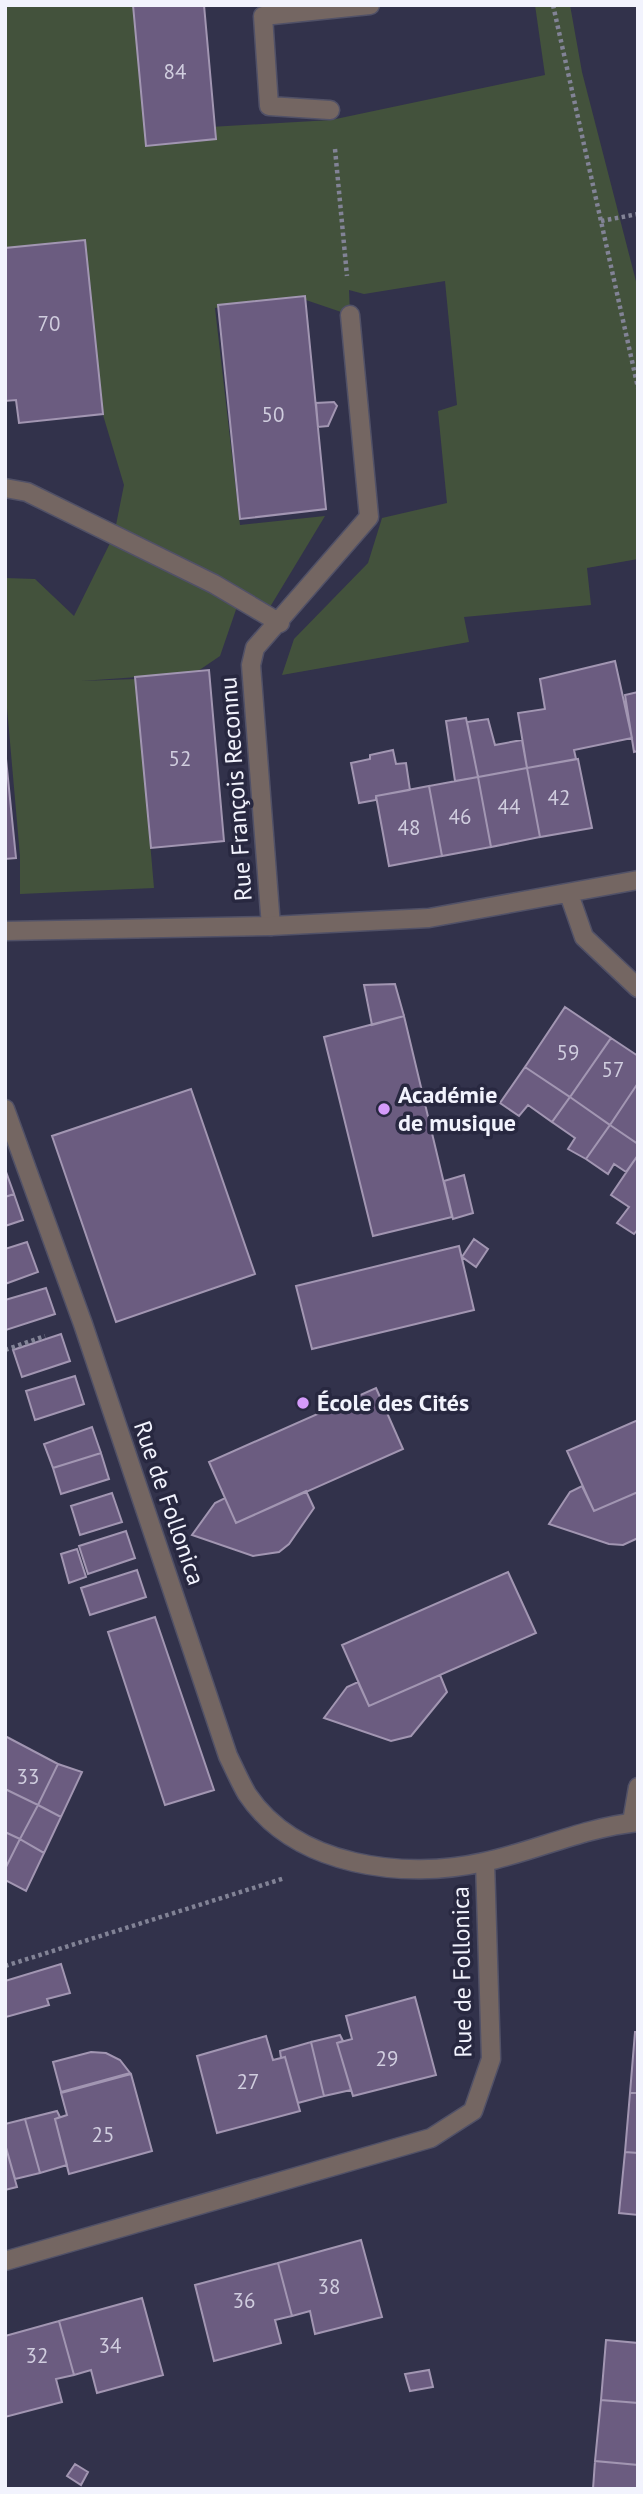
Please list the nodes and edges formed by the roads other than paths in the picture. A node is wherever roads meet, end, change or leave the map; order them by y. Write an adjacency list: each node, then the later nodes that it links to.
1 (370, 5): 2 (street)
2 (263, 11): 3 (street)
3 (330, 110)
4 (350, 322): 6 (street, Rue François Reconnu)
5 (5, 488): 6 (street)
6 (280, 623): 9 (street, Rue François Reconnu)
7 (638, 880): 8 (street, Rue François Reconnu)
8 (569, 894): 9 (street, Rue François Reconnu); 11 (street)
9 (271, 926): 10 (street, Rue François Reconnu)
10 (5, 931)
11 (638, 988)
12 (5, 1109): 15 (street, Rue de Follonica)
13 (638, 1787): 14 (street)
14 (635, 1822): 15 (street)
15 (485, 1862): 16 (street, Rue de Follonica)
16 (5, 2261)

